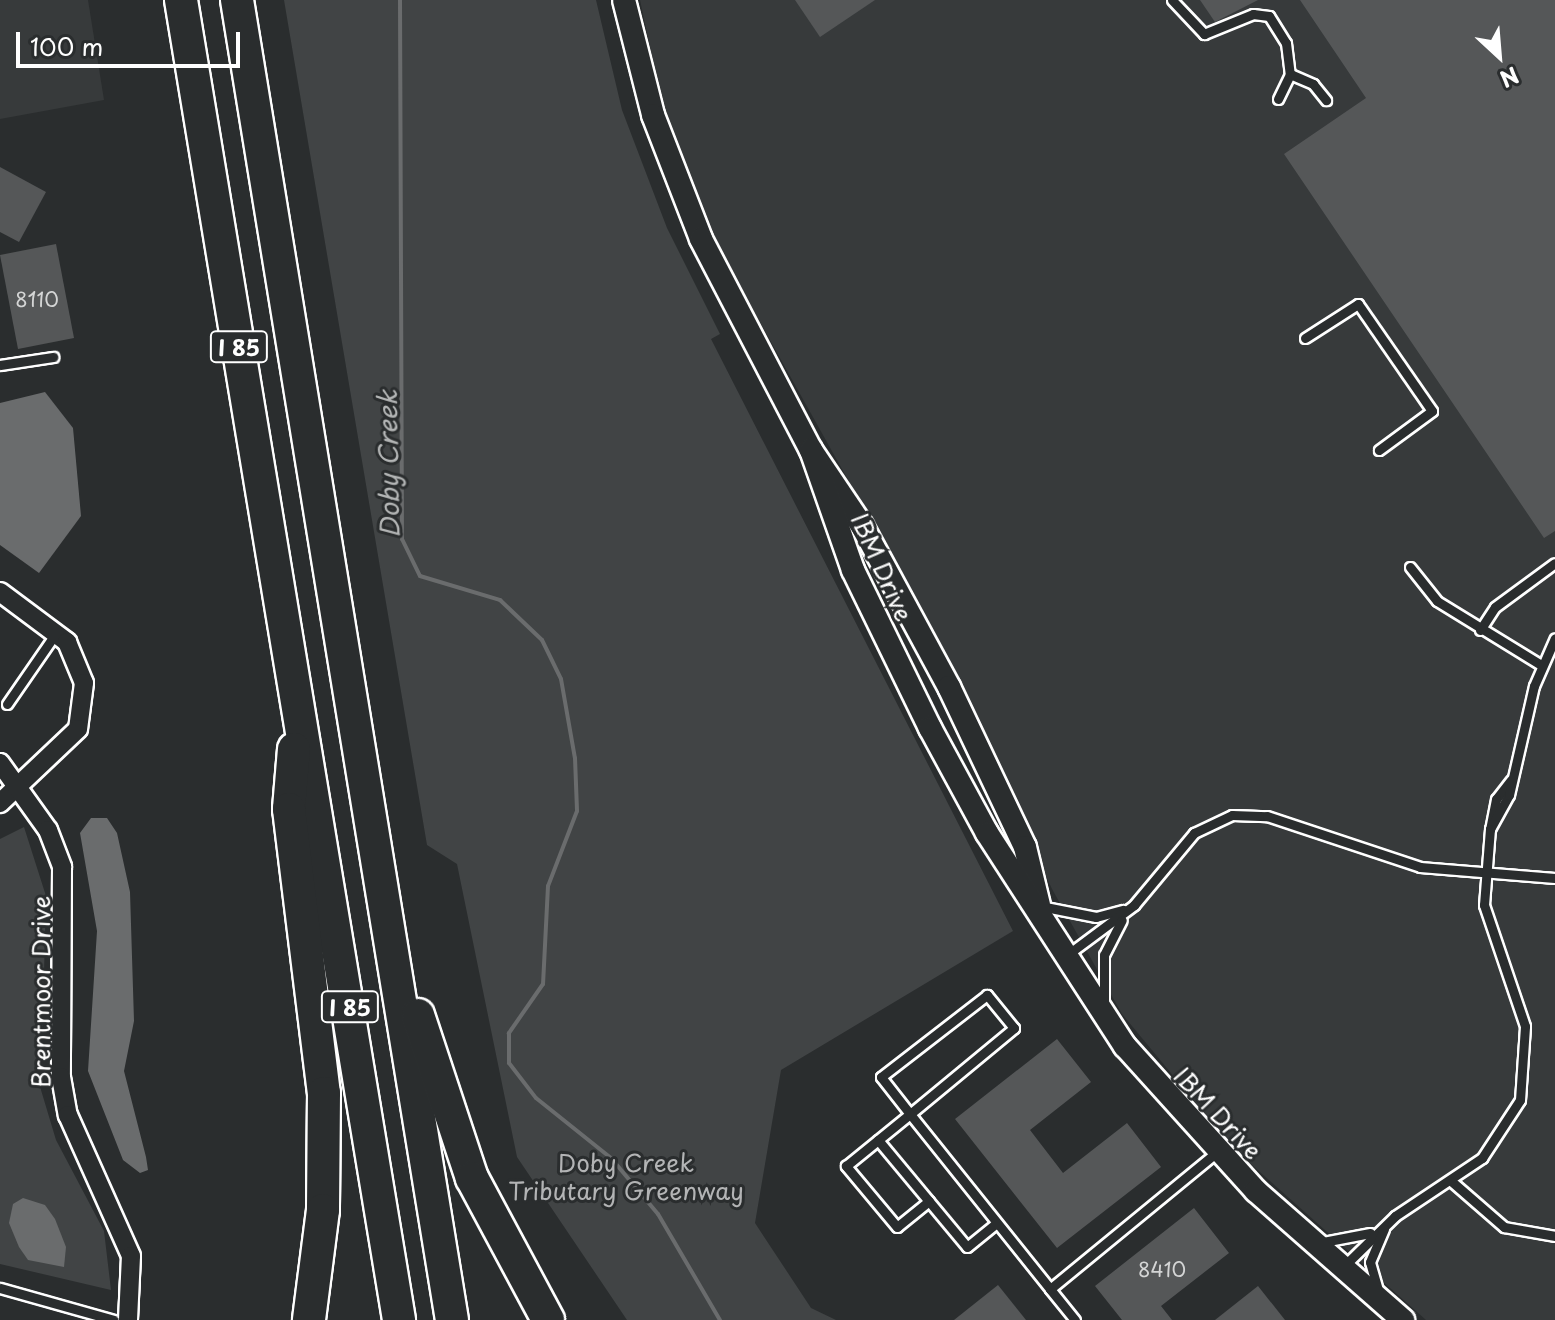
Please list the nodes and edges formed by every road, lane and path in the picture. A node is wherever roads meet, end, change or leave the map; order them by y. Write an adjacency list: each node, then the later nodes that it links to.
1 (181, 0): 20 (highway, I 85)
2 (237, 0): 30 (highway, I 85)
3 (624, 0): 11 (street, IBM Drive)
4 (1172, 0): 5 (lane)
5 (1290, 74): 6 (lane); 7 (lane)
6 (1278, 99)
7 (1326, 100)
8 (1305, 338): 12 (lane)
9 (53, 357): 10 (lane)
10 (0, 365)
11 (811, 450): 27 (street, IBM Drive); 27 (street, IBM Drive)
12 (1379, 450)
13 (1555, 563): 16 (lane)
14 (1410, 567): 16 (lane)
15 (0, 592): 17 (street)
16 (1480, 630): 19 (lane)
17 (56, 633): 21 (lane); 23 (street)
18 (1555, 638): 19 (lane)
19 (1541, 665): 25 (lane)
20 (297, 694): 47 (highway); 48 (highway, I 85)
21 (7, 704)
22 (0, 763): 23 (street, Brentmoor Drive)
23 (18, 789): 24 (street); 46 (street, Brentmoor Drive)
24 (0, 803)
25 (1483, 874): 26 (lane); 28 (lane); 35 (lane)
26 (1555, 878)
27 (1039, 905): 28 (lane); 29 (street, IBM Drive)
28 (1134, 905): 29 (lane); 31 (lane)
29 (1067, 955): 31 (street, IBM Drive)
30 (397, 968): 49 (highway, I 85); 50 (highway)
31 (1110, 1023): 34 (street, IBM Drive)
32 (910, 1114): 32 (lane); 33 (lane); 38 (lane)
33 (878, 1140): 36 (lane); 36 (lane)
34 (1217, 1152): 40 (street, IBM Drive); 43 (lane)
35 (1450, 1180): 37 (lane); 39 (lane)
36 (929, 1201): 38 (lane)
37 (1390, 1220): 40 (lane); 41 (lane); 44 (lane)
38 (997, 1223): 43 (lane)
39 (1553, 1236)
40 (1312, 1240): 41 (street, IBM Drive)
41 (1343, 1267): 44 (street, IBM Drive)
42 (0, 1288): 45 (lane)
43 (1050, 1289): 51 (lane)
44 (1397, 1315)
45 (114, 1320)
46 (128, 1320)
47 (309, 1320)
48 (399, 1320)
49 (452, 1320)
50 (548, 1320)
51 (1075, 1320)

